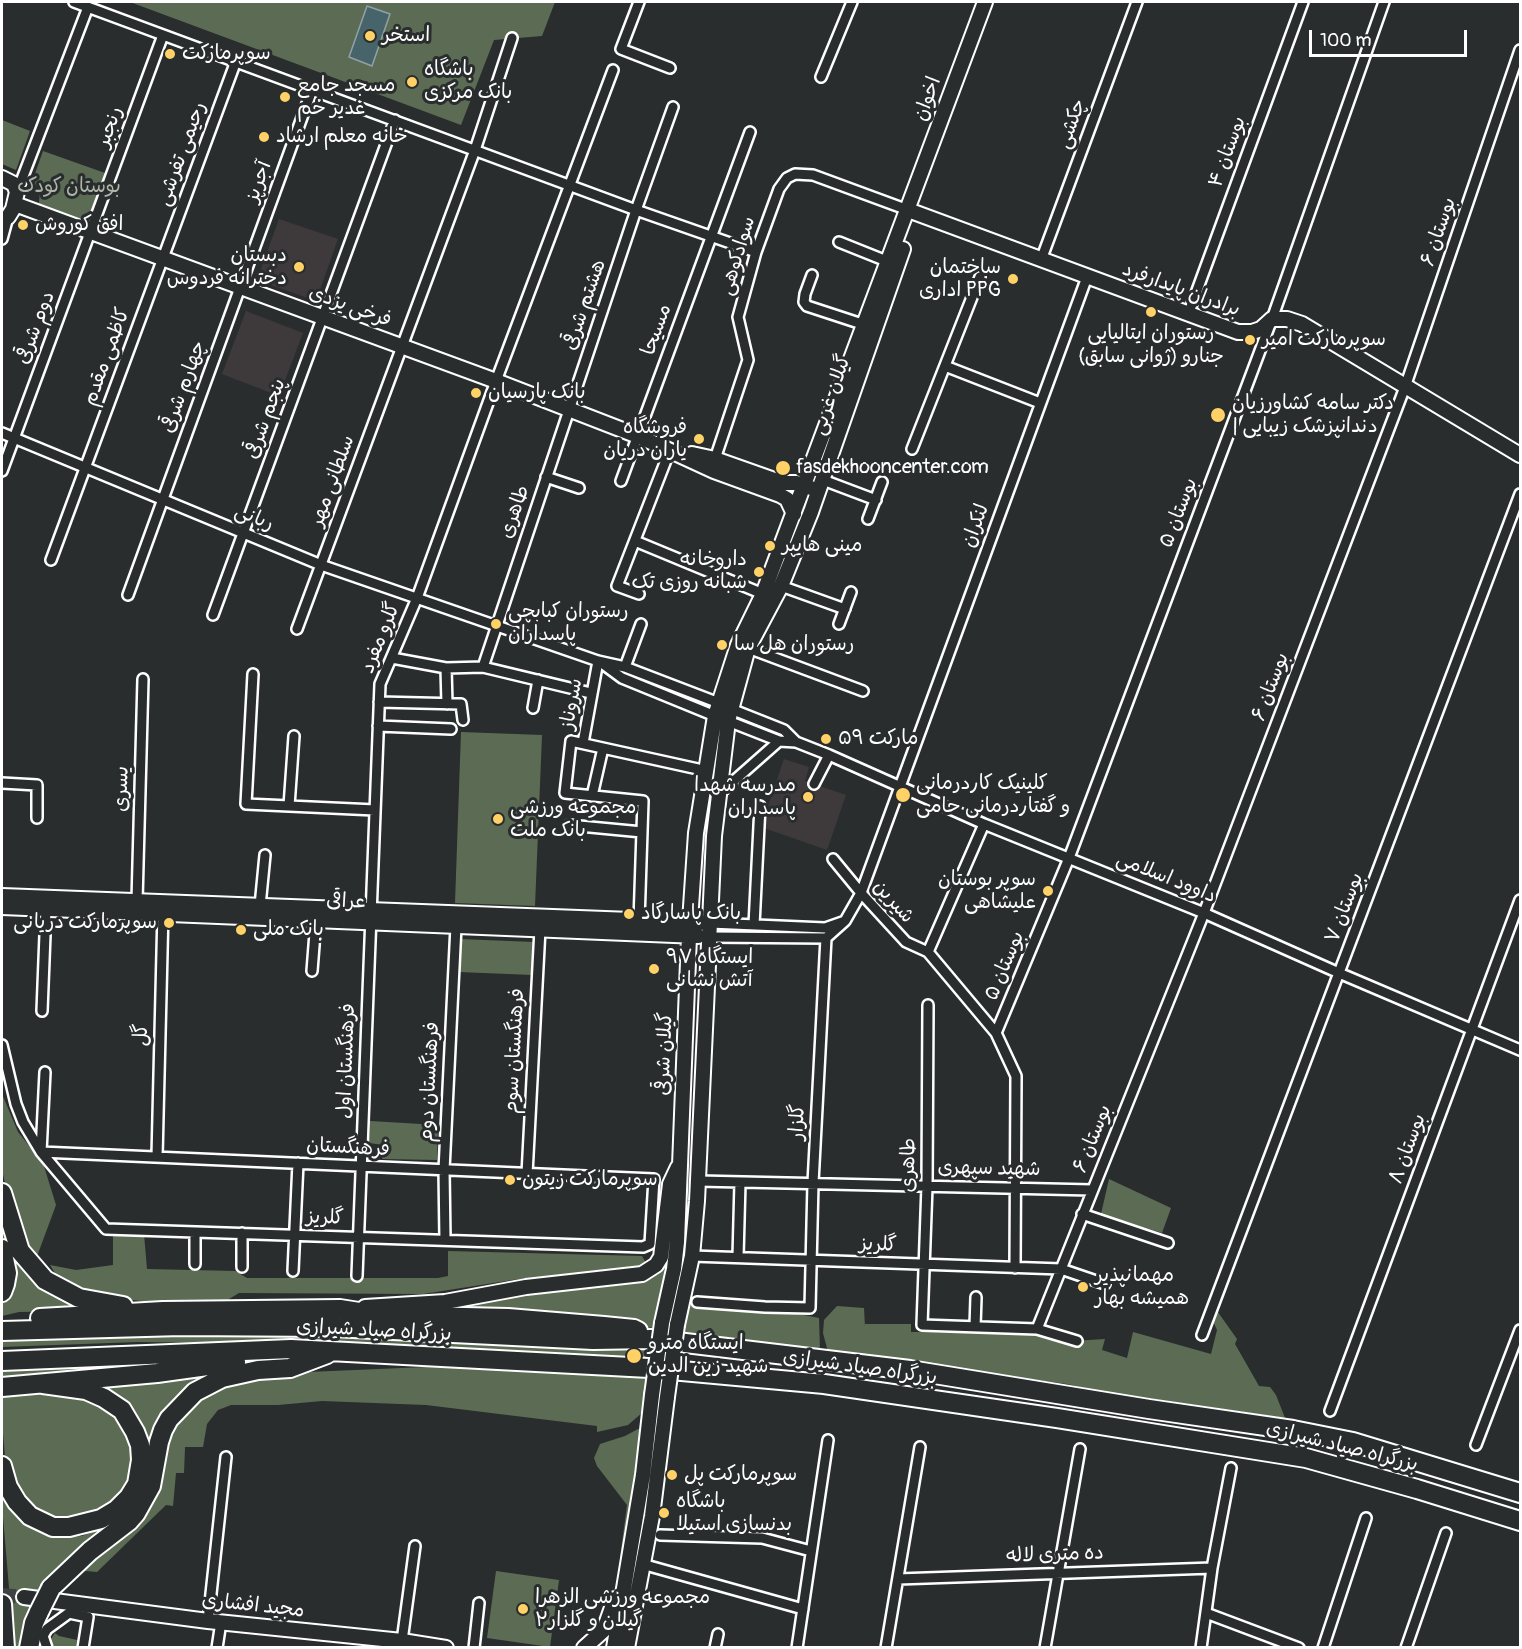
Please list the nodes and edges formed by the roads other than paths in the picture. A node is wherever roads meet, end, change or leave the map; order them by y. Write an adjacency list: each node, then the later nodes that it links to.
1 (74, 2): 8 (street)
2 (639, 2): 13 (street)
3 (852, 2): 15 (street)
4 (985, 2): 25 (main road, اخوان)
5 (1137, 2): 32 (street, چکشی)
6 (1303, 2): 38 (street, بوستان ۴)
7 (1384, 2): 40 (street, بوستان ۵)
8 (88, 7): 9 (street); 23 (street)
9 (163, 34): 12 (street); 26 (street, رنجبر)
10 (512, 38): 20 (street, سلطانی مهر)
11 (1521, 50): 45 (street, بوستان ۶)
12 (236, 61): 16 (street); 31 (street, رحیمی تفرشی)
13 (670, 68)
14 (613, 70): 22 (street, گلرو مفرد)
15 (820, 77)
16 (312, 90): 18 (street); 37 (street, آجرپز)
17 (673, 107): 24 (street, هشتم شرقی)
18 (395, 120): 20 (street); 39 (street, پنجم شرقی)
19 (750, 132): 27 (street, مسیحا)
20 (475, 150): 22 (street); 42 (street, سلطانی مهر)
21 (2, 178): 23 (main road)
22 (569, 185): 24 (street); 44 (street, گلرو مفرد)
23 (10, 208): 26 (main road, فرخی یزدی); 28 (street)
24 (636, 210): 27 (street); 47 (street, هشتم شرقی)
25 (912, 212): 30 (street, سوادکوهی); 32 (main road, برادران پایدارفرد); 33 (main road, گیلان غربی); 61 (main road, گیلان غربی)
26 (91, 232): 31 (main road, فرخی یزدی); 50 (street, دوم شرقی)
27 (710, 236): 30 (street); 49 (street, مسیحا)
28 (2, 239)
29 (839, 242): 33 (street)
30 (756, 252): 54 (street, سوادکوهی)
31 (163, 258): 37 (main road, فرخی یزدی); 55 (street, کاظمی مقدم)
32 (1041, 260): 36 (main road, برادران پایدارفرد)
33 (889, 262): 41 (main road, گیلان غربی)
34 (812, 275): 41 (street)
35 (980, 277): 43 (street)
36 (1087, 277): 38 (main road, برادران پایدارفرد); 46 (street, لنکران)
37 (240, 287): 39 (main road, فرخی یزدی); 64 (street, چهارم شرقی)
38 (1188, 315): 40 (main road, برادران پایدارفرد)
39 (322, 317): 42 (main road, فرخی یزدی); 69 (street, پنجم شرقی)
40 (1272, 319): 45 (main road); 123 (street, بوستان ۵)
41 (865, 325): 60 (main road, گیلان غربی)
42 (402, 346): 44 (main road, فرخی یزدی); 72 (street, سلطانی مهر)
43 (945, 366): 46 (street); 51 (street)
44 (496, 381): 47 (main road, فرخی یزدی); 78 (street, گلرو مفرد)
45 (1405, 387): 53 (main road); 133 (street, بوستان ۶)
46 (1040, 403): 112 (street, لنکران)
47 (568, 410): 49 (main road, فرخی یزدی); 57 (street, طاهری)
48 (2, 433): 50 (street, ربانی)
49 (638, 436): 52 (main road, فرخی یزدی); 58 (street, مسیحا)
50 (13, 438): 55 (street, ربانی); 56 (street, دوم شرقی)
51 (912, 449)
52 (670, 450): 54 (main road, فرخی یزدی); 66 (main road, فرخی یزدی); 70 (street)
53 (1521, 455)
54 (715, 459): 60 (main road, فرخی یزدی)
55 (85, 468): 64 (street, ربانی); 71 (street, کاظمی مقدم)
56 (2, 471)
57 (546, 477): 62 (street); 83 (street, طاهری)
58 (621, 481)
59 (882, 482): 65 (street)
60 (805, 485): 61 (main road, فرخی یزدی); 66 (main road, گیلان غربی)
61 (821, 485): 65 (street); 67 (main road, گیلان غربی)
62 (579, 488)
63 (1521, 494): 148 (street, بوستان ۷)
64 (162, 499): 69 (street, ربانی); 77 (street, چهارم شرقی)
65 (876, 500): 68 (street)
66 (795, 510): 67 (main road); 76 (main road, گیلان غربی)
67 (811, 512): 73 (main road, گیلان غربی)
68 (868, 519)
69 (243, 533): 72 (street, ربانی); 80 (street, پنجم شرقی)
70 (635, 542): 75 (street); 76 (street)
71 (51, 560)
72 (321, 565): 78 (street, ربانی); 84 (street, سلطانی مهر)
73 (781, 586): 79 (street); 85 (main road, گیلان غربی)
74 (851, 592): 79 (street)
75 (639, 594)
76 (764, 594): 99 (main road, گیلان غربی)
77 (128, 595)
78 (417, 598): 83 (street, ربانی); 86 (street, گلرو مفرد)
79 (845, 609): 82 (street)
80 (213, 615)
81 (641, 624): 89 (street)
82 (839, 624)
83 (496, 625): 87 (street, داوود اسلامی); 88 (street, طاهری)
84 (297, 629)
85 (748, 648): 94 (street); 99 (main road, گیلان غربی)
86 (392, 658): 90 (street); 96 (street, گلرو مفرد)
87 (598, 661): 89 (street, داوود اسلامی); 95 (street, سروناز); 99 (street, داوود اسلامی)
88 (483, 667): 90 (street); 93 (street)
89 (625, 667): 99 (street, داوود اسلامی)
90 (446, 668): 97 (street)
91 (253, 674): 115 (street)
92 (143, 679): 128 (street, یسری)
93 (538, 680): 95 (street); 98 (street)
94 (863, 691)
95 (591, 693): 106 (street, سروناز)
96 (379, 702): 97 (street); 101 (street, گلرو مفرد)
97 (447, 704): 100 (street)
98 (533, 708)
99 (723, 712): 104 (street, داوود اسلامی); 105 (street, داوود اسلامی); 109 (main road, گیلان شرقی); 113 (main road, گیلان شرقی)
100 (463, 720)
101 (378, 726): 102 (street); 117 (street, گلرو مفرد)
102 (451, 729)
103 (294, 736): 115 (street)
104 (779, 741): 105 (street, داوود اسلامی); 113 (street)
105 (796, 742): 108 (street, داوود اسلامی)
106 (583, 743): 107 (street); 114 (street, سروناز)
107 (603, 748): 109 (street); 114 (street)
108 (829, 755): 111 (street); 112 (street, داوود اسلامی)
109 (707, 771): 141 (main road, گیلان شرقی)
110 (2, 783): 118 (street)
111 (814, 784)
112 (900, 787): 119 (street, داوود اسلامی); 125 (street, لنکران)
113 (719, 794): 142 (main road, گیلان شرقی)
114 (592, 796): 121 (street, سروناز)
115 (289, 806): 117 (street)
116 (760, 806): 138 (street)
117 (375, 810): 134 (street, گلرو مفرد)
118 (37, 818)
119 (984, 824): 123 (street, داوود اسلامی); 144 (street)
120 (568, 825): 121 (street)
121 (642, 832): 136 (street, سروناز)
122 (265, 855): 129 (street)
123 (1069, 858): 133 (street, داوود اسلامی); 152 (street, بوستان ۵)
124 (833, 860): 125 (street, شیرین)
125 (861, 893): 137 (street, لنکران); 144 (street, شیرین)
126 (2, 896): 128 (main road, عراقی)
127 (1521, 900): 151 (street, بوستان ۸)
128 (136, 901): 131 (main road, عراقی)
129 (260, 906): 131 (main road, عراقی); 134 (main road, عراقی)
130 (2, 907): 132 (main road, عراقی)
131 (163, 908): 132 (main road, عراقی); 135 (main road, عراقی); 159 (street, گل)
132 (46, 909): 150 (street)
133 (1204, 913): 148 (street, داوود اسلامی); 170 (street, بوستان ۶)
134 (371, 916): 135 (main road, عراقی); 136 (main road, عراقی); 139 (main road, عراقی); 162 (street, فرهنگستان اول)
135 (316, 920): 147 (street)
136 (639, 921): 141 (main road, عراقی)
137 (846, 921): 138 (street); 143 (street)
138 (754, 925): 142 (street)
139 (456, 926): 140 (main road, عراقی); 163 (street, فرهنگستان دوم)
140 (540, 929): 141 (main road, عراقی); 164 (street, فرهنگستان سوم)
141 (690, 929): 142 (main road); 145 (main road, گیلان شرقی)
142 (709, 930): 143 (street); 146 (main road, گیلان شرقی)
143 (826, 938): 167 (street, گلزار)
144 (928, 952): 152 (street, شیرین)
145 (688, 958): 146 (main road); 155 (main road, گیلان شرقی)
146 (708, 959): 156 (main road, گیلان شرقی)
147 (312, 971)
148 (1339, 973): 151 (street, داوود اسلامی); 201 (street, بوستان ۷)
149 (928, 1005): 168 (street, طاهری)
150 (42, 1011)
151 (1472, 1029): 154 (street, داوود اسلامی); 208 (street, بوستان ۸)
152 (996, 1033): 169 (street, شیرین)
153 (2, 1045): 158 (street, گلریز)
154 (1521, 1050)
155 (684, 1065): 156 (main road); 160 (main road, گیلان شرقی)
156 (703, 1066): 165 (main road, گیلان شرقی)
157 (45, 1072): 158 (street)
158 (41, 1152): 159 (street, فرهنگستان); 173 (street, گلریز)
159 (157, 1157): 161 (street, فرهنگستان)
160 (681, 1163): 195 (main road); 223 (main road, گیلان شرقی, bridge)
161 (298, 1164): 162 (street, فرهنگستان); 175 (street)
162 (361, 1166): 163 (street, فرهنگستان); 176 (street, فرهنگستان اول)
163 (444, 1170): 164 (street, فرهنگستان); 177 (street, فرهنگستان دوم)
164 (527, 1173): 179 (street, فرهنگستان)
165 (699, 1181): 166 (street, شهید سپهری); 181 (main road, گیلان شرقی)
166 (740, 1182): 167 (street, شهید سپهری); 182 (street)
167 (813, 1184): 168 (street, شهید سپهری); 183 (street, گلزار)
168 (927, 1186): 169 (street, شهید سپهری); 185 (street, طاهری)
169 (1016, 1188): 170 (street, شهید سپهری); 187 (street)
170 (1092, 1190): 172 (street, بوستان ۶)
171 (2, 1193): 196 (highway)
172 (1082, 1214): 178 (street); 188 (street, بوستان ۶)
173 (195, 1232): 174 (street, گلریز); 184 (street)
174 (242, 1233): 175 (street, گلریز); 186 (street)
175 (293, 1235): 176 (street, گلریز); 189 (street)
176 (358, 1237): 177 (street, گلریز); 190 (street, فرهنگستان اول)
177 (445, 1240): 179 (street, گلریز)
178 (1168, 1243)
179 (643, 1247)
180 (2, 1249): 192 (highway)
181 (692, 1256): 182 (street, گلریز); 223 (main road, گیلان شرقی, bridge)
182 (738, 1257): 183 (street, گلریز)
183 (811, 1260): 185 (street, گلریز); 194 (street, گلزار)
184 (195, 1264)
185 (923, 1264): 187 (street, گلریز); 197 (street, طاهری)
186 (242, 1267)
187 (1015, 1268): 188 (street, گلریز)
188 (1061, 1269): 191 (street, گلریز); 198 (street, بوستان ۶)
189 (293, 1271)
190 (357, 1276)
191 (1106, 1284)
192 (2, 1292)
193 (976, 1297): 197 (street)
194 (697, 1302)
195 (340, 1309): 196 (highway); 202 (highway)
196 (163, 1311): 199 (highway)
197 (975, 1327): 198 (street)
198 (1037, 1329): 203 (street)
199 (2, 1330): 202 (highway, بزرگراه صیاد شیرازی)
200 (1521, 1330): 210 (street)
201 (1202, 1335)
202 (652, 1339): 216 (highway, بزرگراه صیاد شیرازی)
203 (1077, 1341)
204 (331, 1352): 205 (highway, بزرگراه صیاد شیرازی); 206 (highway); 218 (highway, بزرگراه صیاد شیرازی); 227 (highway)
205 (2, 1361)
206 (43, 1384): 207 (highway); 214 (highway)
207 (2, 1387)
208 (1330, 1411)
209 (828, 1440): 222 (street)
210 (1476, 1445)
211 (920, 1447): 226 (street)
212 (1080, 1449): 225 (street)
213 (226, 1457): 233 (street)
214 (2, 1466)
215 (1231, 1468): 224 (street)
216 (1521, 1493)
217 (1366, 1518): 252 (street)
218 (1521, 1521)
219 (1446, 1533): 253 (street)
220 (660, 1535): 222 (street)
221 (415, 1546): 235 (street)
222 (811, 1551): 231 (street)
223 (636, 1564): 231 (street); 243 (main road); 244 (main road); 245 (main road)
224 (1212, 1568): 225 (street, ده متری لاله); 232 (street)
225 (1058, 1573): 226 (street, ده متری لاله); 249 (street)
226 (898, 1579): 248 (street)
227 (54, 1594): 228 (main road, مجید افشاری); 233 (main road, مجید افشاری); 237 (highway, bridge)
228 (24, 1597)
229 (479, 1603): 242 (street)
230 (2, 1604): 236 (highway)
231 (803, 1609): 247 (street)
232 (1206, 1613): 250 (street); 251 (street)
233 (214, 1622): 235 (main road, مجید افشاری); 240 (street)
234 (718, 1634): 246 (street)
235 (402, 1641): 241 (main road, مجید افشاری)
236 (5, 1647)
237 (29, 1647)
238 (47, 1647): 239 (street)
239 (83, 1647)
240 (217, 1647)
241 (446, 1647)
242 (474, 1647)
243 (584, 1647)
244 (614, 1647)
245 (627, 1647)
246 (715, 1647)
247 (797, 1647)
248 (886, 1647)
249 (1045, 1647)
250 (1201, 1647)
251 (1299, 1647)
252 (1323, 1647)
253 (1406, 1647)

